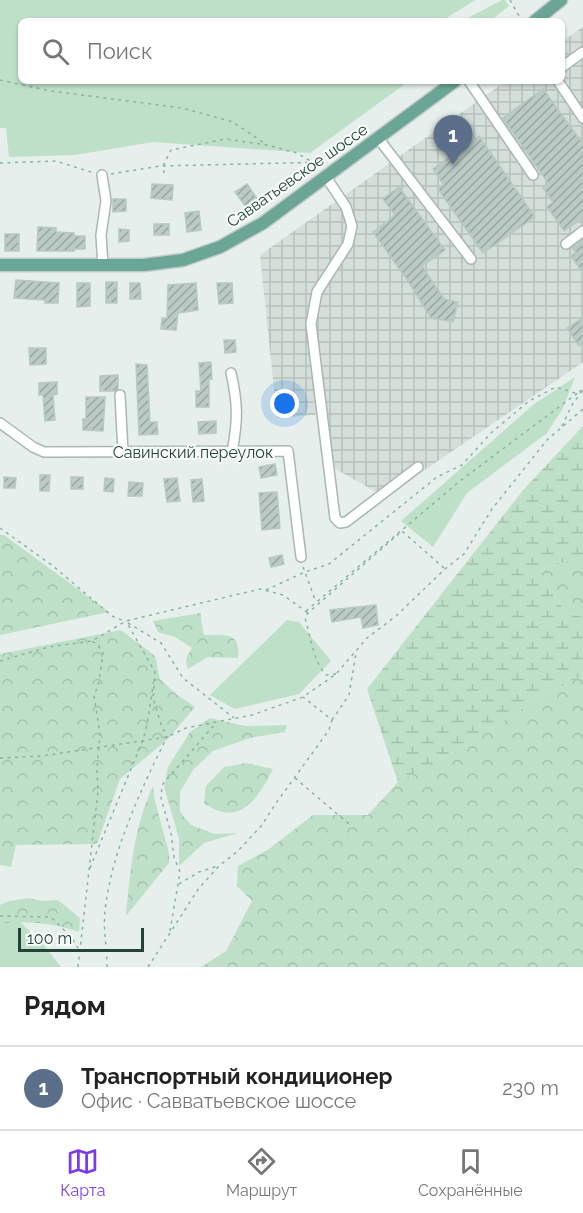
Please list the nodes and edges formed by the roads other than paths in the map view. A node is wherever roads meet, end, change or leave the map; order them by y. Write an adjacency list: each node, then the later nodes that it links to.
1 (561, 0): 2 (main road)
2 (539, 18)
3 (583, 52): 4 (street)
4 (565, 65)
5 (451, 84): 9 (main road, Савватьевское шоссе)
6 (471, 84): 11 (street)
7 (560, 84): 8 (street)
8 (583, 118)
9 (378, 138): 12 (main road, Савватьевское шоссе); 15 (street)
10 (102, 175): 17 (street)
11 (533, 175)
12 (326, 177): 17 (main road, Савватьевское шоссе); 23 (street)
13 (583, 231): 14 (street)
14 (566, 244)
15 (471, 259)
16 (0, 265): 17 (main road, Савватьевское шоссе)
17 (103, 267)
18 (231, 373): 22 (street)
19 (120, 395): 21 (street)
20 (0, 423): 21 (street, Савинский переулок)
21 (123, 452): 22 (street, Савинский переулок)
22 (232, 452): 24 (street, Савинский переулок)
23 (418, 466)
24 (301, 557)

